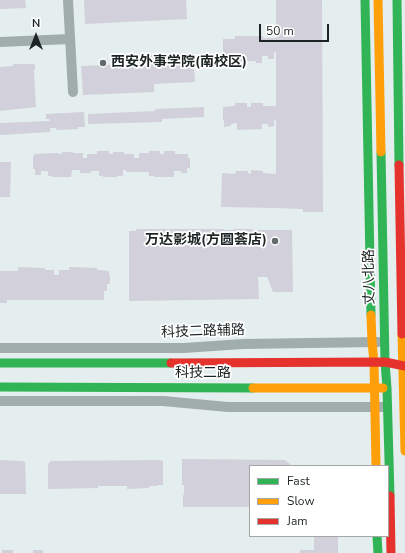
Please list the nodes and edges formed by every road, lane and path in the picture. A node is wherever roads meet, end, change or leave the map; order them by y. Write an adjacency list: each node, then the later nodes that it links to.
1 (68, 0): 5 (street)
2 (365, 0): 8 (main road)
3 (378, 0): 9 (main road, 丈八北路)
4 (397, 0): 11 (main road)
5 (70, 39): 6 (street); 7 (street)
6 (0, 42)
7 (73, 92)
8 (372, 342): 9 (street, 科技二路辅路); 10 (street, 科技二路辅路); 12 (main road)
9 (385, 342): 11 (street); 13 (main road, 丈八北路)
10 (0, 348)
11 (403, 353): 15 (main road)
12 (374, 362): 13 (main road, 科技二路); 14 (main road, 科技二路); 18 (main road)
13 (385, 362): 15 (main road, 科技二路); 19 (main road, 丈八北路)
14 (0, 363)
15 (403, 366): 16 (main road)
16 (404, 384): 19 (main road, 科技二路); 21 (main road)
17 (0, 387): 18 (main road, 科技二路)
18 (374, 388): 19 (main road, 科技二路); 22 (main road)
19 (388, 388): 23 (main road, 丈八北路)
20 (0, 401): 22 (street)
21 (404, 401): 23 (street); 24 (main road)
22 (374, 406): 23 (street); 25 (main road)
23 (388, 407): 26 (main road, 丈八北路)
24 (405, 451)
25 (376, 465)
26 (389, 465)
27 (389, 480): 30 (main road, 丈八北路)
28 (377, 537): 29 (main road)
29 (378, 553)
30 (390, 553)

